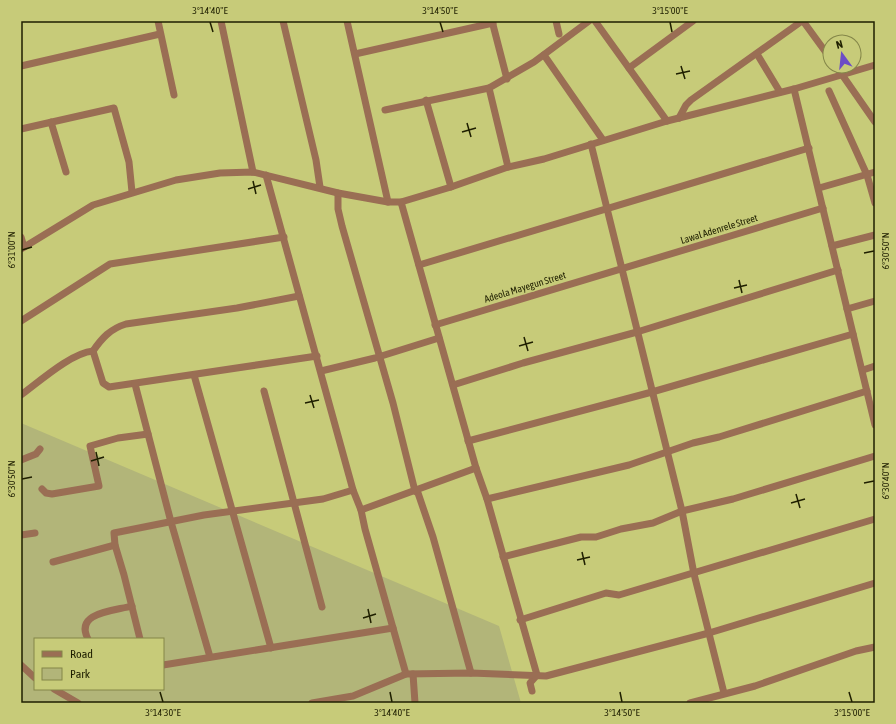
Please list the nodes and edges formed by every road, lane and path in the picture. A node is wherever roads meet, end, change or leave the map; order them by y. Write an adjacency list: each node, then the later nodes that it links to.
1 (158, 21): 11 (street)
2 (220, 21): 39 (street)
3 (283, 21): 43 (street)
4 (347, 21): 14 (street)
5 (556, 21): 12 (street)
6 (589, 21): 16 (street)
7 (595, 21): 19 (street)
8 (693, 21): 19 (street)
9 (803, 21): 13 (street); 15 (street)
10 (493, 22): 14 (street); 21 (street)
11 (160, 34): 18 (street); 26 (street)
12 (559, 34)
13 (822, 47)
14 (355, 54): 48 (street)
15 (757, 54): 25 (street); 29 (street)
16 (544, 55): 21 (street); 34 (street)
17 (875, 65): 20 (street)
18 (21, 66)
19 (628, 68): 30 (street)
20 (843, 75): 23 (street); 32 (street)
21 (507, 79): 22 (street)
22 (489, 88): 27 (street); 37 (street)
23 (794, 89): 25 (street); 36 (street)
24 (829, 90): 42 (street)
25 (780, 92): 29 (street)
26 (174, 95)
27 (426, 100): 28 (street); 44 (street)
28 (384, 110)
29 (679, 118): 30 (street)
30 (667, 121): 34 (street)
31 (51, 122): 33 (street); 38 (street); 46 (street)
32 (875, 122)
33 (21, 129)
34 (603, 140): 35 (street)
35 (591, 144): 37 (street); 51 (street)
36 (809, 148): 45 (street); 51 (street)
37 (508, 167): 44 (street)
38 (66, 172)
39 (252, 172): 41 (street); 46 (street)
40 (875, 172): 42 (street)
41 (266, 175): 43 (street); 55 (street)
42 (867, 175): 45 (street); 50 (street)
43 (320, 187): 47 (street)
44 (451, 187): 49 (street)
45 (818, 188): 52 (street)
46 (132, 192): 57 (street)
47 (338, 193): 48 (street); 71 (street)
48 (388, 202): 49 (street)
49 (401, 202): 58 (street)
50 (875, 203)
51 (607, 208): 58 (street); 59 (street)
52 (823, 208): 56 (street); 59 (street, Lawal Adenrele Street)
53 (875, 235): 56 (street)
54 (21, 237): 57 (street)
55 (284, 237): 61 (street); 64 (street)
56 (832, 246): 60 (street)
57 (22, 248)
58 (419, 265): 65 (street)
59 (621, 268): 65 (street, Adeola Mayegun Street); 66 (street)
60 (838, 270): 63 (street); 66 (street)
61 (299, 296): 69 (street); 70 (street)
62 (875, 301): 63 (street)
63 (847, 308): 67 (street)
64 (21, 321)
65 (435, 325): 68 (street)
66 (636, 332): 77 (street); 80 (street)
67 (853, 334): 73 (street); 80 (street)
68 (439, 338): 71 (street); 77 (street)
69 (93, 351): 76 (street); 81 (street)
70 (317, 356): 74 (street); 75 (street)
71 (379, 356): 74 (street); 92 (street)
72 (875, 366): 73 (street)
73 (863, 370): 79 (street)
74 (320, 371): 91 (street)
75 (194, 375): 76 (street); 96 (street)
76 (135, 384): 83 (street)
77 (453, 385): 84 (street)
78 (264, 391): 94 (street)
79 (868, 391): 82 (street); 86 (street)
80 (652, 392): 84 (street); 86 (street)
81 (21, 394)
82 (875, 425)
83 (148, 434): 90 (street); 99 (street)
84 (468, 441): 89 (street)
85 (40, 450): 88 (street)
86 (667, 453): 93 (street); 97 (street)
87 (875, 456): 97 (street)
88 (21, 460)
89 (476, 468): 92 (street); 93 (street)
90 (42, 489)
91 (353, 490): 94 (street); 95 (street)
92 (415, 491): 95 (street); 119 (street)
93 (487, 499): 103 (street)
94 (295, 503): 96 (street); 108 (street)
95 (361, 510): 110 (street)
96 (233, 511): 99 (street); 115 (street)
97 (682, 511): 103 (street); 105 (street)
98 (875, 519): 105 (street)
99 (171, 522): 102 (street); 116 (street)
100 (36, 533): 101 (street)
101 (21, 535)
102 (115, 545): 104 (street); 107 (street)
103 (503, 557): 109 (street)
104 (53, 562)
105 (694, 574): 109 (street); 111 (street)
106 (875, 583): 111 (street)
107 (132, 606): 112 (street); 113 (street)
108 (322, 607)
109 (520, 620): 121 (street)
110 (393, 628): 115 (street); 120 (street)
111 (709, 633): 121 (street); 125 (street)
112 (87, 638)
113 (140, 638)
114 (875, 646): 125 (street)
115 (271, 648): 116 (street)
116 (210, 657): 118 (street)
117 (21, 665): 122 (street)
118 (164, 665)
119 (471, 673): 120 (street); 121 (street)
120 (410, 674): 126 (street); 129 (street)
121 (537, 675): 124 (street)
122 (34, 677)
123 (56, 690): 127 (street)
124 (532, 691)
125 (724, 693): 130 (street)
126 (353, 699): 128 (street)
127 (78, 703)
128 (312, 703)
129 (414, 703)
130 (690, 703)

